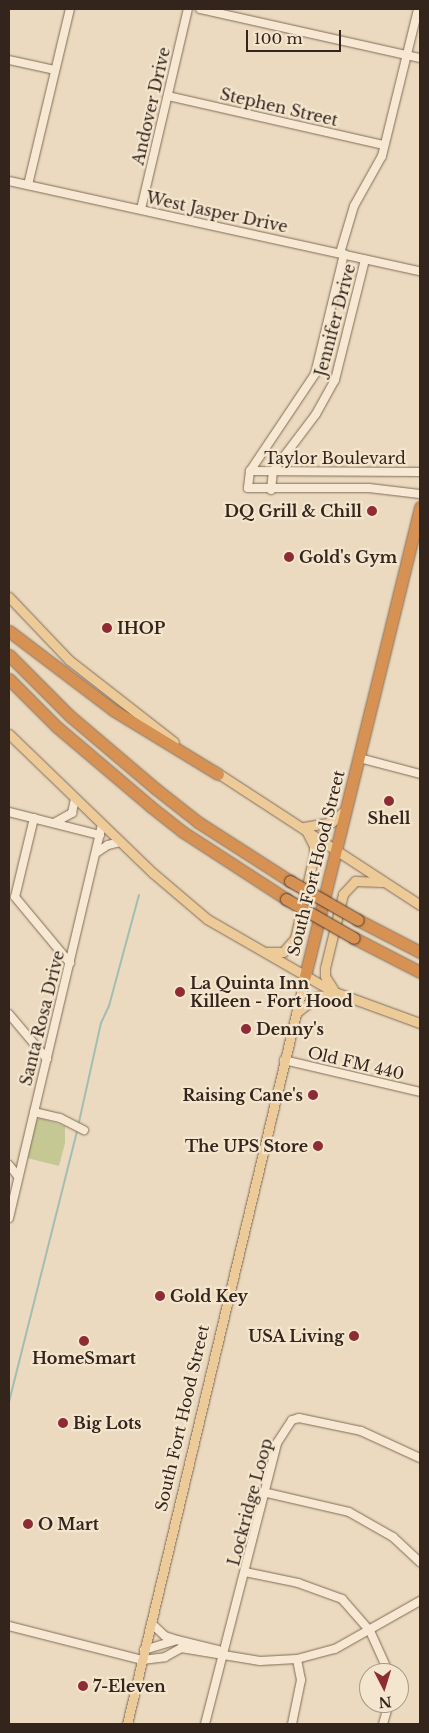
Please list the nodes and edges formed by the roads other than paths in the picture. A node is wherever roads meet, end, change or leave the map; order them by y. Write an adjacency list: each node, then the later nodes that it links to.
1 (70, 9): 8 (street)
2 (188, 9): 9 (street, Andover Drive)
3 (200, 9): 5 (street)
4 (418, 9): 5 (street, Jennifer Drive)
5 (408, 55): 6 (street); 10 (street, Jennifer Drive)
6 (420, 58)
7 (9, 60): 8 (street)
8 (55, 70): 12 (street)
9 (168, 96): 10 (street, Stephen Street); 13 (street, Andover Drive)
10 (384, 145): 14 (street, Jennifer Drive)
11 (9, 181): 12 (street, West Jasper Drive)
12 (28, 185): 13 (street, West Jasper Drive)
13 (141, 210): 14 (street, West Jasper Drive)
14 (342, 254): 15 (street, West Jasper Drive); 17 (street, Jennifer Drive)
15 (365, 260): 16 (street, West Jasper Drive); 18 (street, Jennifer Drive)
16 (420, 271)
17 (250, 471): 18 (street, Taylor Boulevard); 20 (street, Jennifer Drive)
18 (273, 471): 19 (street, Taylor Boulevard); 21 (street)
19 (420, 472)
20 (248, 488): 21 (street, Taylor Boulevard)
21 (271, 490): 22 (street, Taylor Boulevard)
22 (420, 494)
23 (420, 507): 29 (highway, South Fort Hood Street)
24 (9, 597): 30 (main road)
25 (9, 631): 30 (highway)
26 (9, 655): 46 (highway, bridge)
27 (9, 679): 48 (highway, bridge)
28 (9, 734): 32 (main road)
29 (359, 758): 31 (street); 33 (highway, South Fort Hood Street)
30 (218, 774): 38 (main road)
31 (420, 774)
32 (75, 799): 36 (street); 37 (main road)
33 (346, 809): 38 (main road); 41 (highway, South Fort Hood Street)
34 (9, 812): 35 (street)
35 (34, 818): 36 (street); 47 (street)
36 (54, 824): 39 (street)
37 (102, 825): 39 (street, Santa Rosa Drive); 40 (main road)
38 (304, 827): 41 (main road); 45 (main road)
39 (100, 835): 42 (street, Santa Rosa Drive)
40 (120, 842): 42 (street); 45 (main road)
41 (336, 850): 43 (main road); 49 (highway, South Fort Hood Street)
42 (96, 853): 47 (street, Santa Rosa Drive)
43 (384, 882): 44 (main road); 50 (main road)
44 (420, 906)
45 (256, 949): 49 (main road)
46 (420, 952)
47 (70, 963): 54 (street, Santa Rosa Drive)
48 (417, 971)
49 (306, 976): 50 (main road); 51 (main road, South Fort Hood Street)
50 (336, 992): 51 (main road); 53 (main road)
51 (296, 1013): 55 (main road, South Fort Hood Street)
52 (9, 1014): 54 (street)
53 (420, 1023)
54 (47, 1059): 57 (street, Santa Rosa Drive)
55 (284, 1060): 56 (street, Old FM 440); 67 (main road, South Fort Hood Street)
56 (420, 1092)
57 (34, 1112): 58 (street); 60 (street, Santa Rosa Drive)
58 (84, 1130)
59 (9, 1165): 60 (street)
60 (18, 1176): 61 (street, Santa Rosa Drive)
61 (9, 1218)
62 (420, 1458): 63 (street, Lockridge Loop)
63 (263, 1492): 64 (street); 65 (street, Lockridge Loop)
64 (420, 1562)
65 (245, 1572): 69 (street); 72 (street, Lockridge Loop)
66 (420, 1601): 69 (street)
67 (151, 1623): 70 (street); 71 (main road, South Fort Hood Street)
68 (9, 1626): 73 (street)
69 (370, 1631): 74 (street); 75 (street)
70 (177, 1640): 71 (street); 72 (street)
71 (144, 1650): 73 (main road, South Fort Hood Street)
72 (223, 1656): 73 (street); 74 (street); 77 (street, Lockridge Loop)
73 (142, 1660): 76 (main road, South Fort Hood Street)
74 (297, 1660): 78 (street)
75 (384, 1663)
76 (127, 1724)
77 (204, 1724)
78 (292, 1724)

